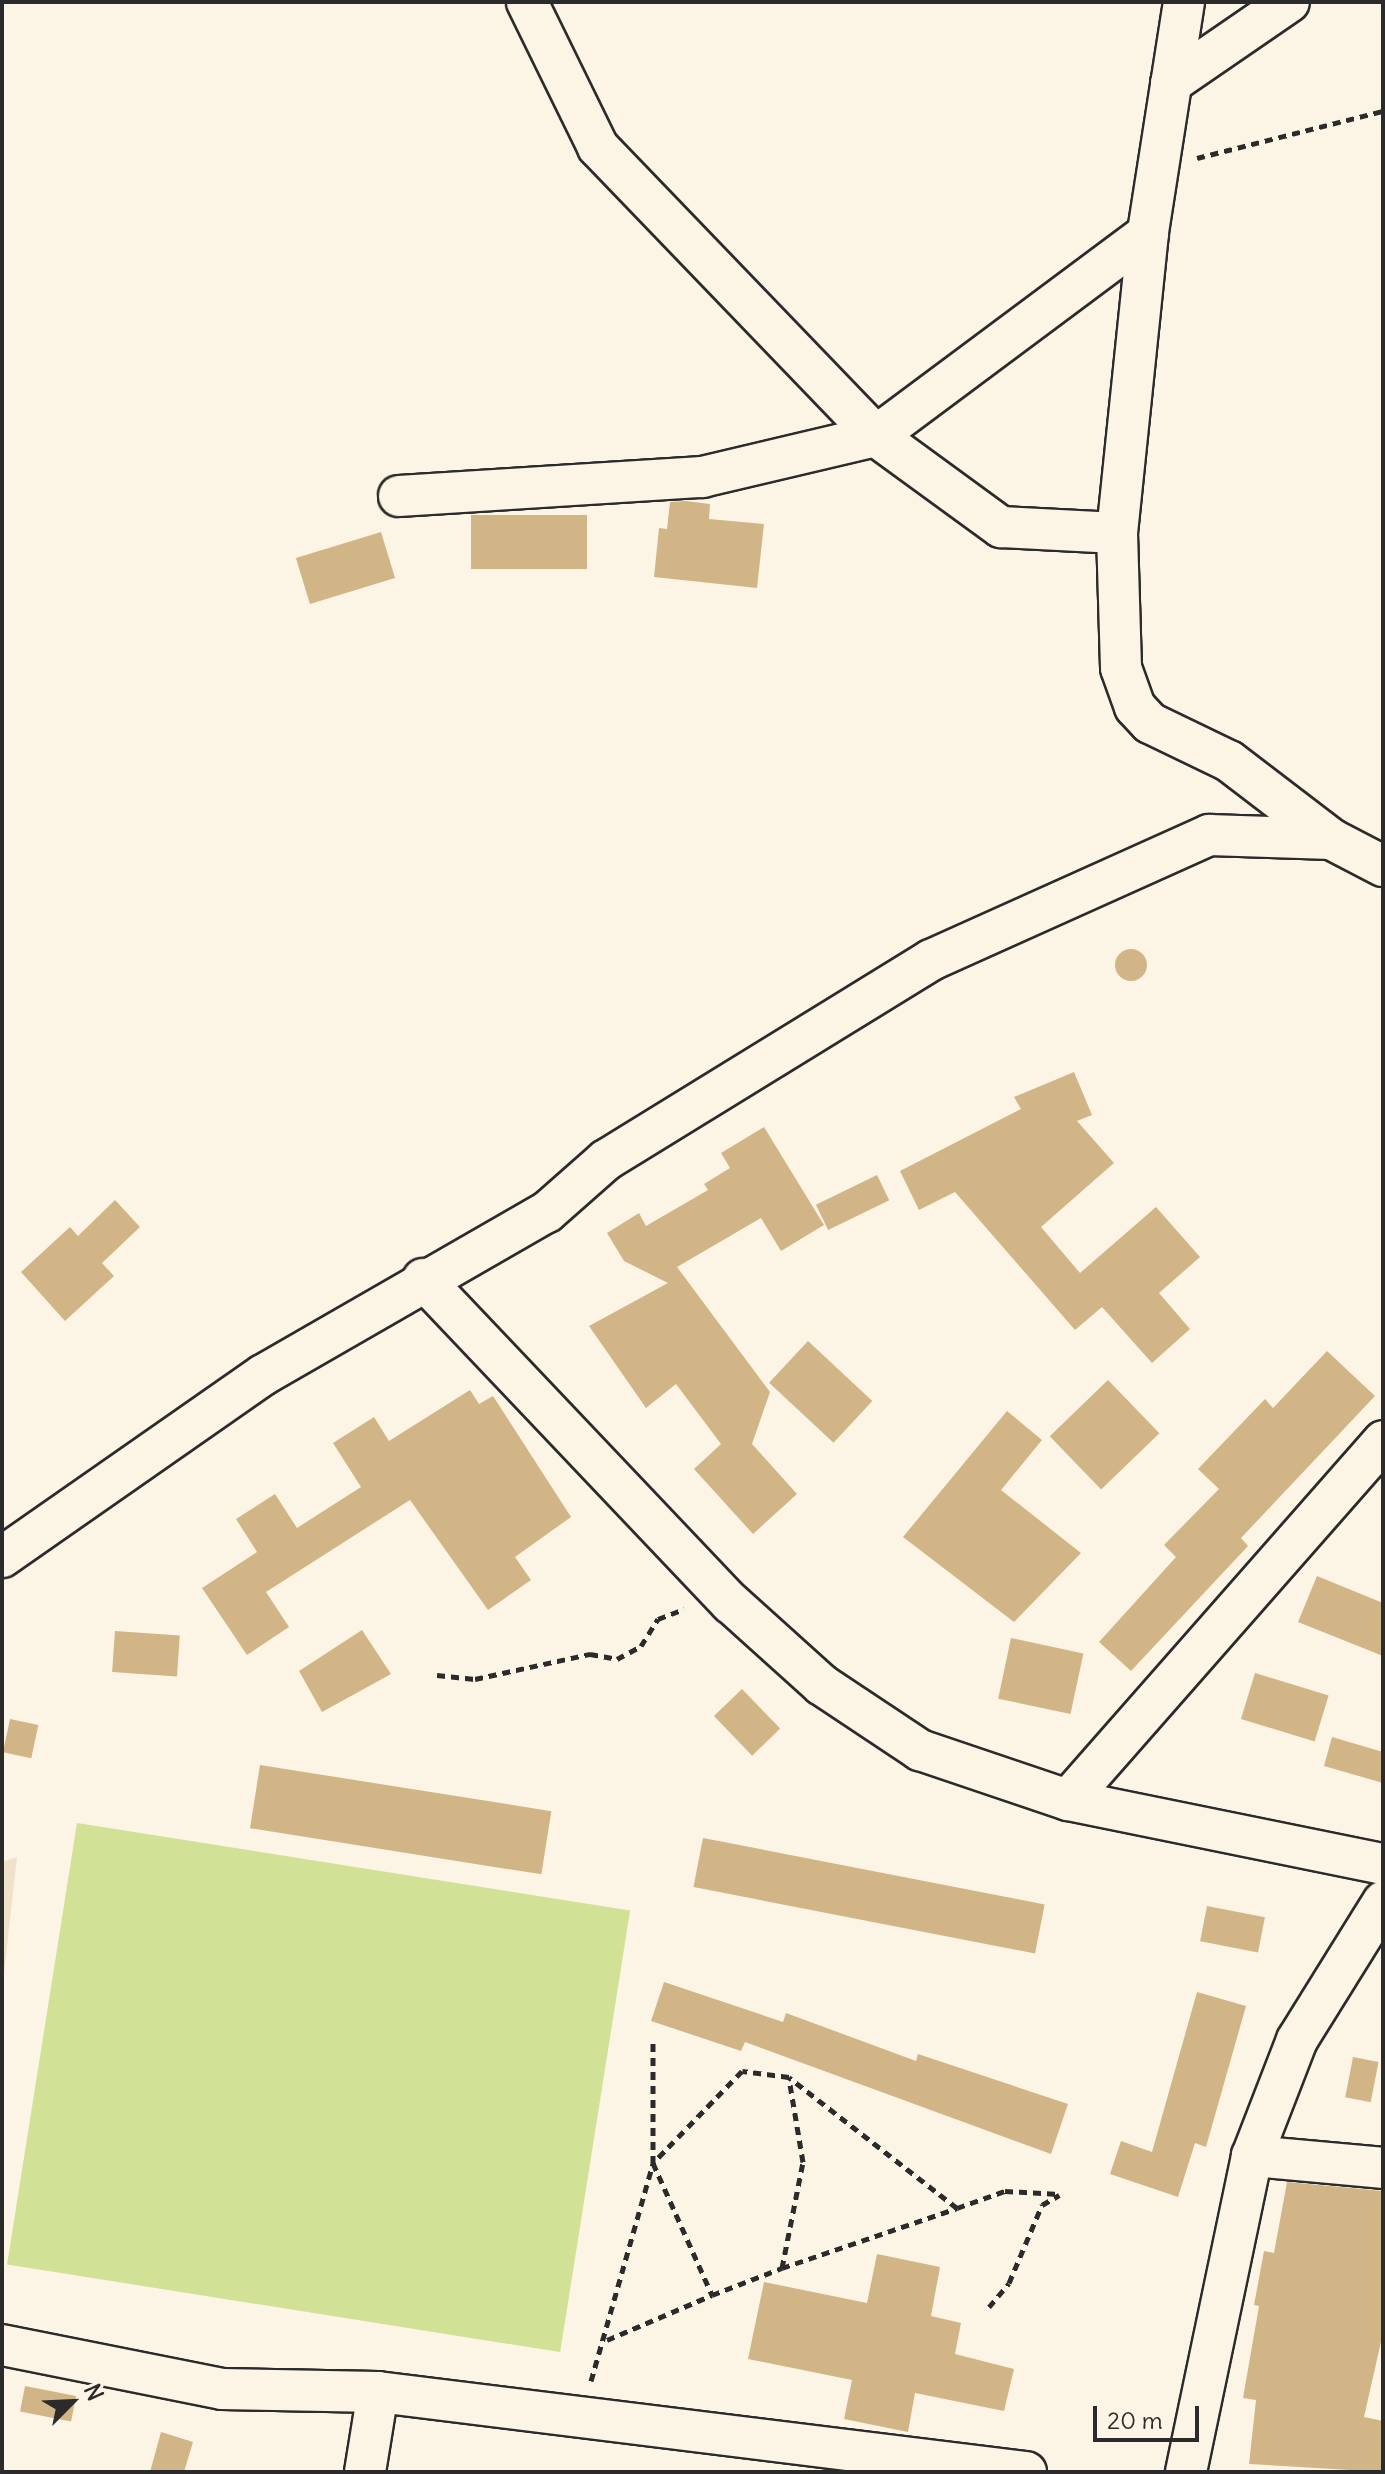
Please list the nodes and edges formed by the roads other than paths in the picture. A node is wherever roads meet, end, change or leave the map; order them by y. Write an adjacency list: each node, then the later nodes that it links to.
1 (527, 2): 6 (street)
2 (1184, 2): 4 (street)
3 (1289, 2): 4 (street)
4 (1171, 83): 5 (street)
5 (1148, 233): 6 (street); 8 (street)
6 (876, 436): 7 (street); 8 (street)
7 (399, 496)
8 (1117, 533): 9 (street)
9 (1331, 839): 10 (street); 11 (street)
10 (1383, 866)
11 (423, 1279): 13 (street); 14 (street)
12 (1383, 1441): 14 (street)
13 (2, 1557)
14 (1068, 1800): 15 (street)
15 (1383, 1864)
16 (1383, 1902): 17 (street)
17 (1252, 2156): 18 (street); 24 (street)
18 (1383, 2168)
19 (2, 2345): 20 (street)
20 (378, 2392): 21 (street); 22 (street)
21 (878, 2466): 23 (street)
22 (365, 2472)
23 (1026, 2472)
24 (1186, 2472)

